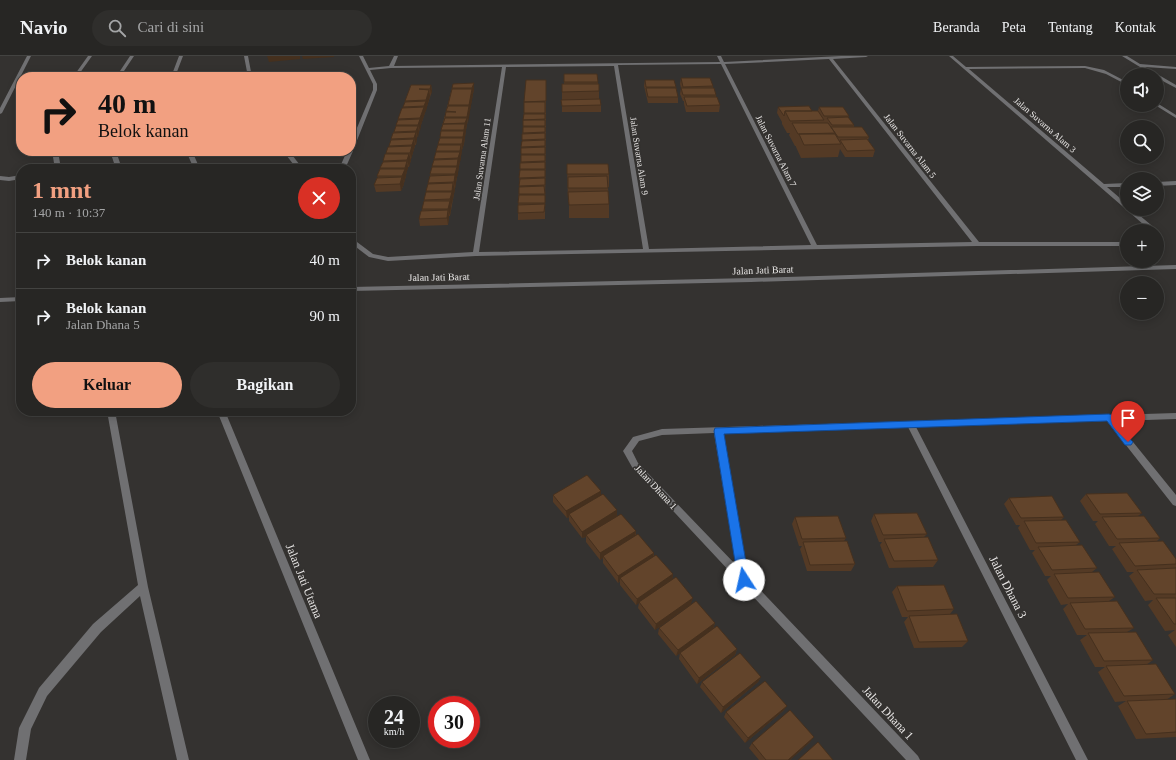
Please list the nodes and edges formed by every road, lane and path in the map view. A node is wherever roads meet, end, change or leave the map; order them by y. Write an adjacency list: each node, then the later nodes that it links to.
1 (29, 56): 22 (street)
2 (90, 56): 23 (street)
3 (132, 56): 24 (street)
4 (181, 56): 25 (street)
5 (246, 56): 26 (street)
6 (361, 56): 21 (street)
7 (396, 56): 17 (street)
8 (719, 56): 13 (street, Jalan Suvarna Alam 7)
9 (866, 56): 12 (street)
10 (951, 56): 18 (street, Jalan Suvarna Alam 3)
11 (1124, 56): 15 (street)
12 (830, 58): 13 (street); 46 (street, Jalan Suvarna Alam 5)
13 (722, 63): 14 (street); 49 (street, Jalan Suvarna Alam 7)
14 (616, 64): 16 (street); 50 (street, Jalan Suvarna Alam 9)
15 (1139, 65): 19 (street); 20 (street)
16 (504, 66): 17 (street); 51 (street, Jalan Suvarna Alam 11)
17 (391, 67): 21 (street)
18 (965, 68): 27 (street); 42 (street, Jalan Suvarna Alam 3)
19 (1144, 68)
20 (1176, 68)
21 (368, 69): 34 (street)
22 (21, 72)
23 (79, 72)
24 (121, 72)
25 (175, 72)
26 (249, 72)
27 (1120, 79)
28 (1164, 80): 30 (street)
29 (16, 82): 32 (street)
30 (1176, 87)
31 (1164, 109): 33 (street)
32 (0, 113)
33 (1176, 117)
34 (356, 136)
35 (290, 156): 36 (street)
36 (296, 164)
37 (16, 177): 38 (street)
38 (0, 178)
39 (1176, 183): 40 (street)
40 (1164, 184)
41 (1120, 185): 42 (street)
42 (1102, 186): 43 (street, Jalan Suvarna Alam 3)
43 (1120, 201)
44 (1137, 216): 45 (street)
45 (1146, 224)
46 (977, 244): 47 (street); 49 (street)
47 (1120, 244)
48 (356, 245): 51 (street)
49 (814, 247): 50 (street)
50 (646, 251): 51 (street)
51 (476, 254)
52 (1176, 268): 53 (street, Jalan Jati Barat)
53 (356, 290)
54 (16, 299): 55 (street)
55 (0, 300)
56 (113, 416): 64 (street)
57 (223, 416): 67 (street, Jalan Jati Utama)
58 (1176, 416): 59 (street)
59 (1109, 418): 60 (street); 62 (street)
60 (911, 425): 61 (street); 69 (street, Jalan Dhana 3)
61 (718, 431): 63 (street); 63 (street, Jalan Dhana 1)
62 (1176, 502)
63 (744, 580): 68 (street, Jalan Dhana 1)
64 (143, 587): 65 (street); 66 (street)
65 (20, 760)
66 (183, 760)
67 (364, 760)
68 (914, 760)
69 (1082, 760)

